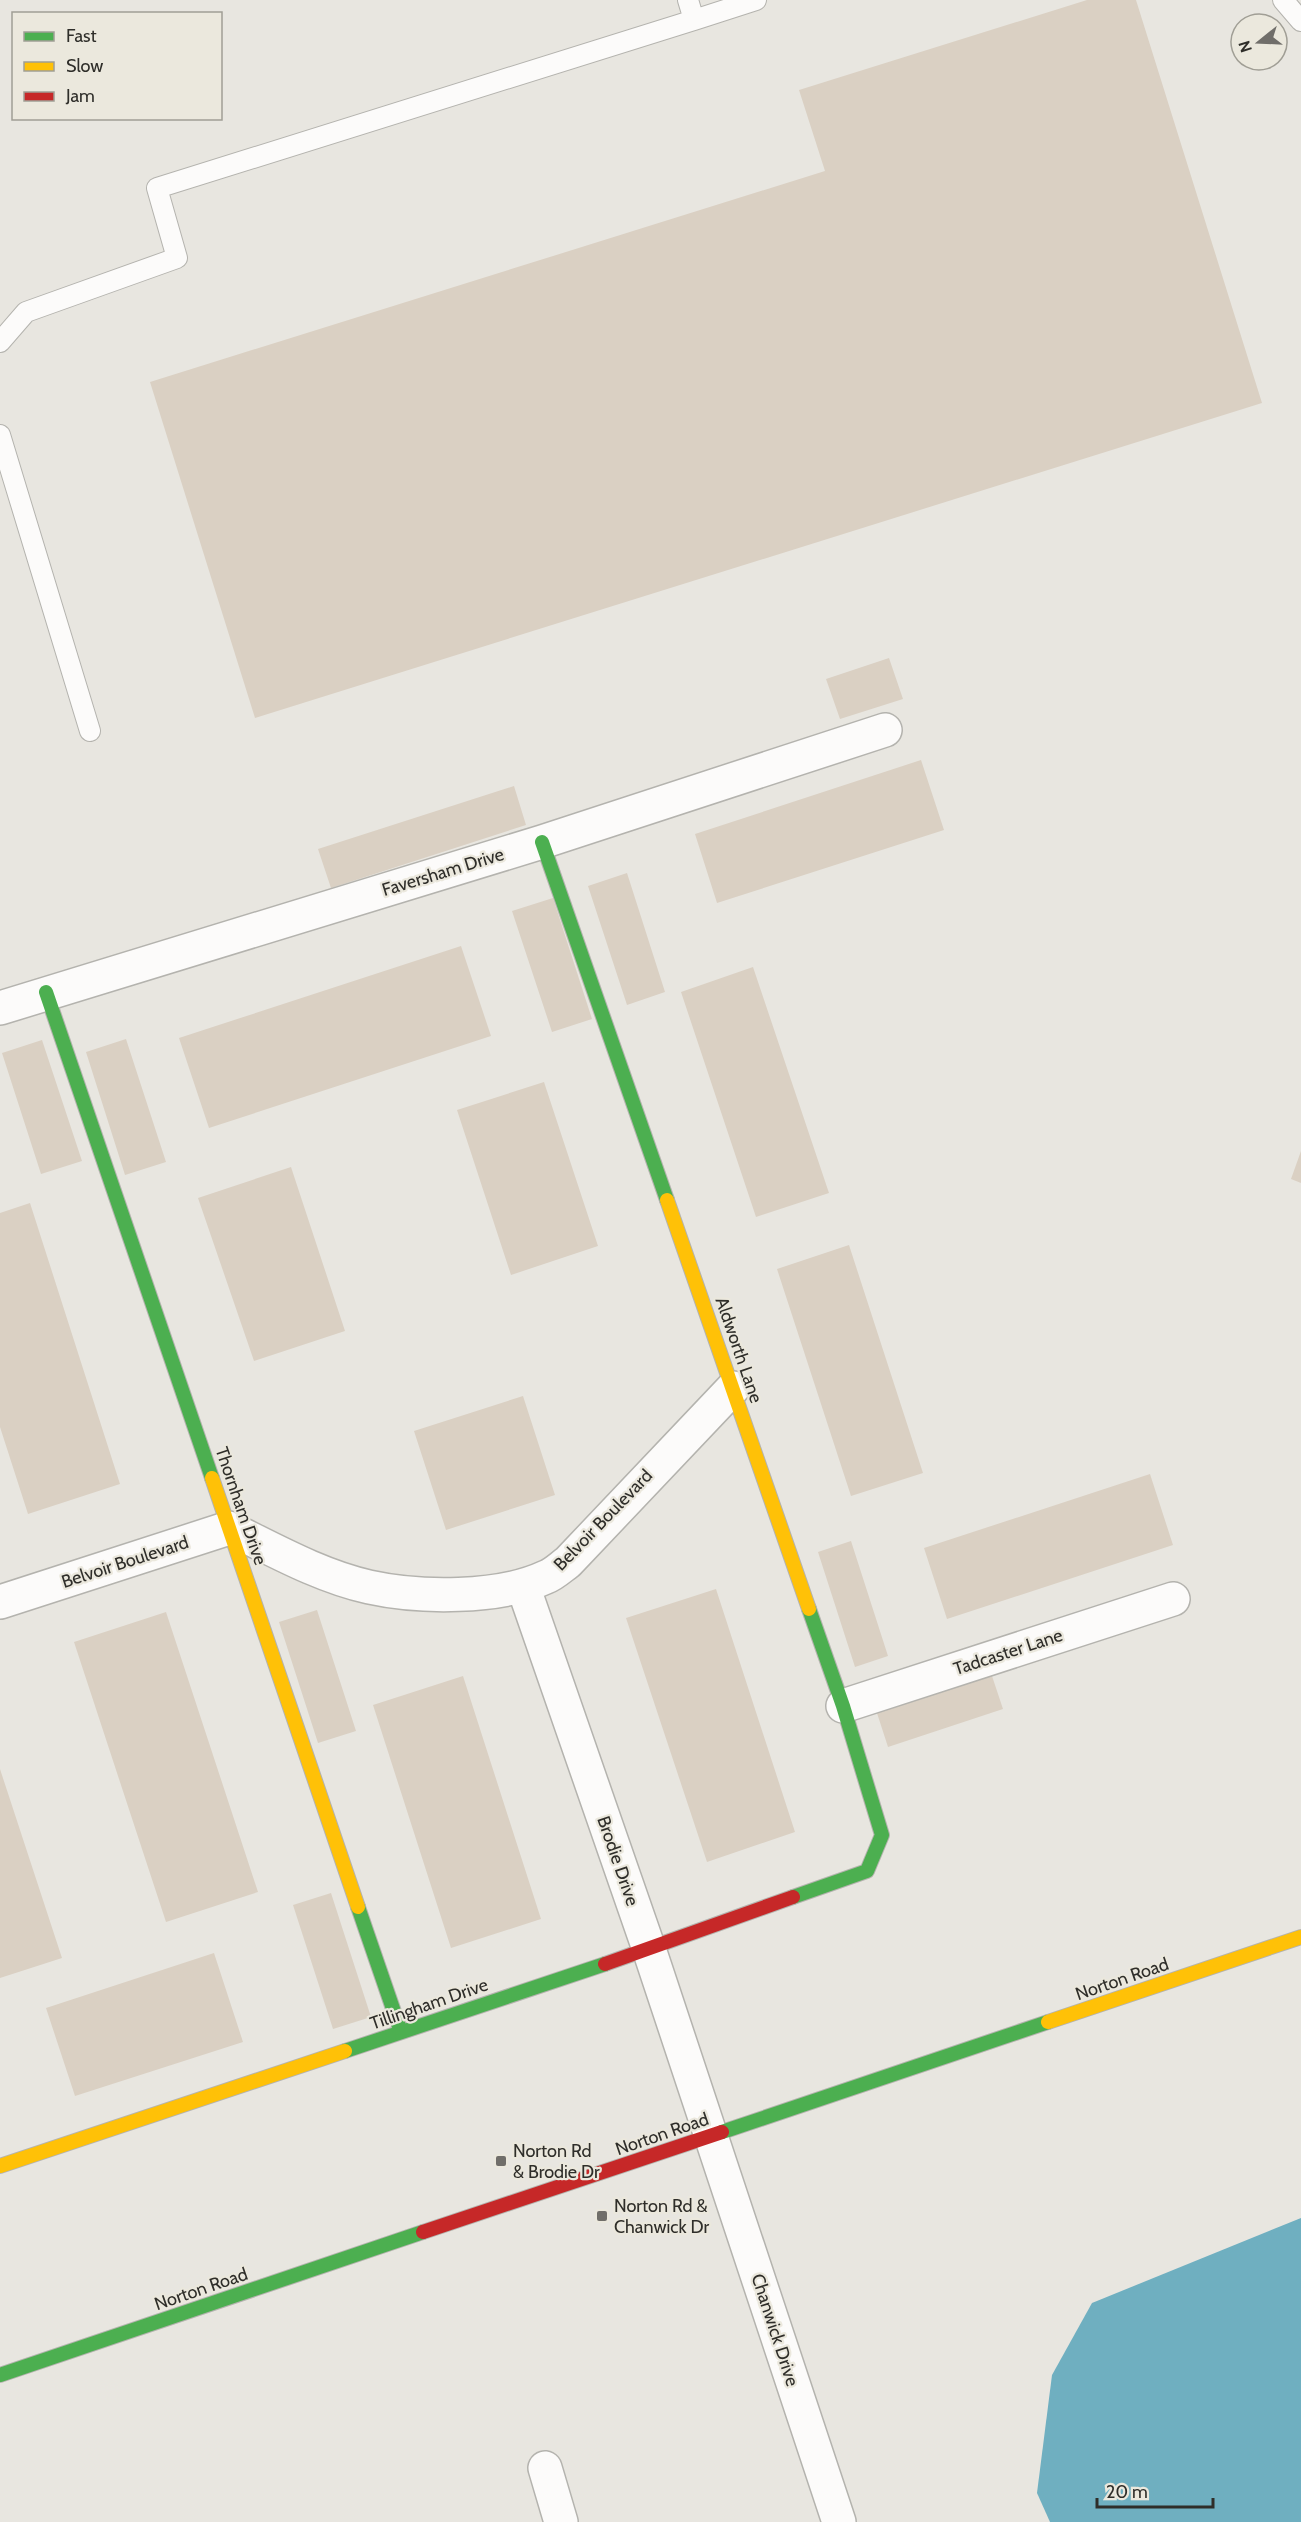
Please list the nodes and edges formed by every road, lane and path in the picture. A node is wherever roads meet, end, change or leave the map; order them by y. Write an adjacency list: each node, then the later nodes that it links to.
1 (688, 0): 4 (lane)
2 (756, 0): 4 (lane)
3 (1283, 0): 5 (lane)
4 (694, 20): 6 (lane)
5 (1301, 21)
6 (0, 342)
7 (0, 435): 9 (lane)
8 (885, 730): 10 (street, Faversham Drive)
9 (90, 731)
10 (542, 842): 11 (street, Faversham Drive); 13 (street, Aldworth Lane)
11 (46, 992): 12 (street, Faversham Drive); 14 (street, Thornham Drive)
12 (0, 1008)
13 (733, 1388): 15 (street, Belvoir Boulevard); 18 (street, Aldworth Lane)
14 (229, 1528): 15 (street, Belvoir Boulevard); 17 (street, Belvoir Boulevard); 22 (street, Thornham Drive)
15 (523, 1586): 21 (street, Brodie Drive)
16 (1173, 1599): 18 (street, Tadcaster Lane)
17 (0, 1602)
18 (843, 1706): 19 (street, Aldworth Lane)
19 (867, 1871): 21 (street, Tillingham Drive)
20 (1301, 1937): 23 (street, Norton Road)
21 (649, 1949): 22 (street, Tillingham Drive); 23 (street, Brodie Drive)
22 (401, 2032): 24 (street, Tillingham Drive)
23 (711, 2137): 25 (street, Norton Road); 28 (street, Chanwick Drive)
24 (0, 2166)
25 (0, 2375)
26 (545, 2468): 27 (street)
27 (561, 2522)
28 (839, 2522)

